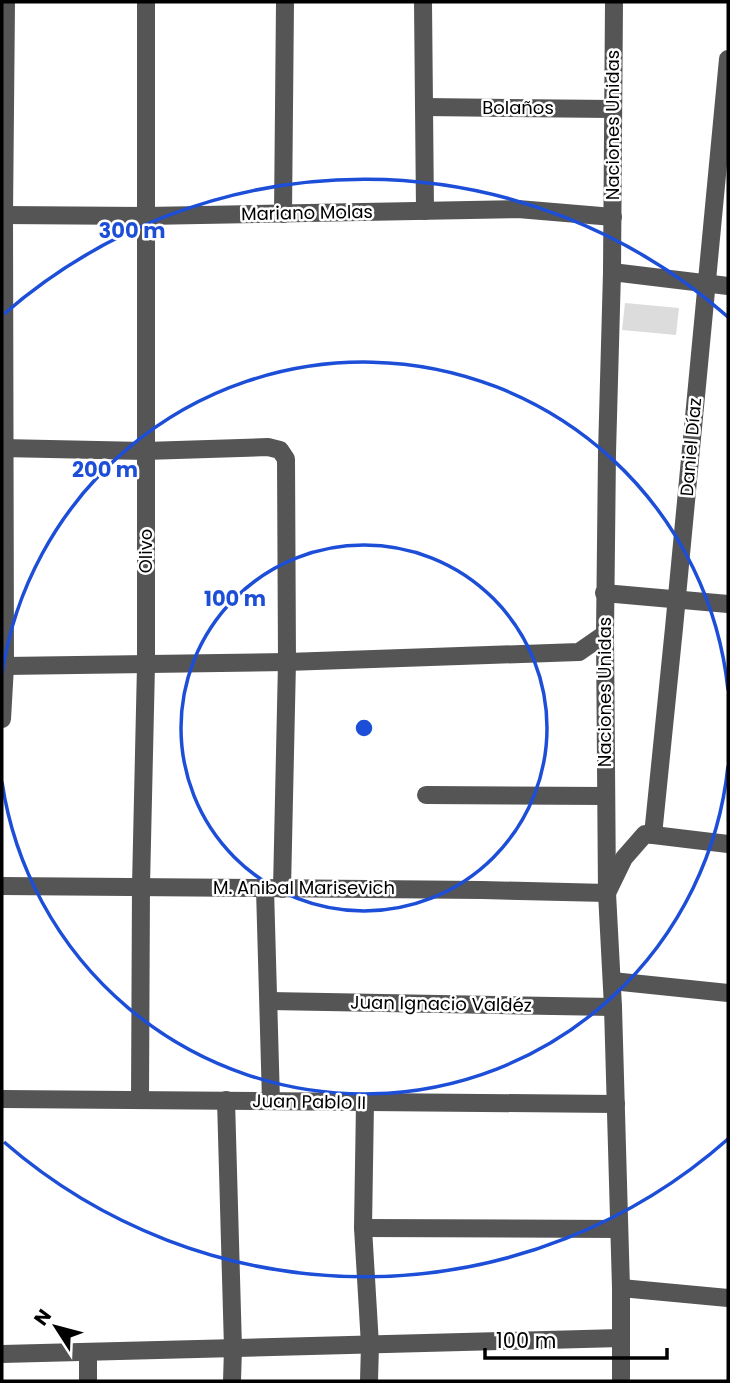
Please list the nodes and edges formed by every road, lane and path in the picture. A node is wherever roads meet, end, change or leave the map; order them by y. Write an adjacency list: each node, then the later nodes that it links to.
1 (6, 2): 11 (street)
2 (146, 2): 12 (street, Olivo)
3 (285, 2): 10 (street)
4 (423, 2): 7 (street)
5 (614, 2): 8 (street, Naciones Unidas)
6 (728, 58): 15 (street, Daniel Díaz)
7 (424, 107): 8 (street, Bolaños); 9 (street)
8 (613, 108): 13 (street, Naciones Unidas)
9 (425, 211): 10 (street, Mariano Molas); 13 (street, Mariano Molas)
10 (283, 214): 12 (street, Mariano Molas)
11 (3, 215): 12 (street, Mariano Molas); 17 (street)
12 (146, 216): 18 (street, Olivo)
13 (612, 217): 14 (street, Naciones Unidas)
14 (612, 272): 15 (street); 19 (street, Naciones Unidas)
15 (706, 283): 16 (street); 20 (street, Daniel Díaz)
16 (728, 286)
17 (3, 448): 18 (street); 23 (street)
18 (145, 451): 24 (street); 25 (street, Olivo)
19 (604, 593): 20 (street); 22 (street, Naciones Unidas)
20 (677, 600): 21 (street); 29 (street, Daniel Díaz)
21 (728, 604)
22 (605, 634): 24 (street); 28 (street, Naciones Unidas)
23 (4, 656): 25 (street); 26 (street)
24 (287, 662): 25 (street); 34 (street)
25 (146, 665): 33 (street, Olivo)
26 (2, 719)
27 (426, 794): 28 (street)
28 (606, 796): 31 (street, Naciones Unidas)
29 (649, 834): 30 (street); 31 (street); 35 (street)
30 (728, 844)
31 (606, 864): 35 (street, Naciones Unidas)
32 (2, 886): 33 (street, M. Anibal Marisevich)
33 (141, 887): 34 (street, M. Anibal Marisevich); 41 (street, Olivo)
34 (274, 889): 35 (street, M. Anibal Marisevich); 38 (street)
35 (607, 893): 36 (street, Naciones Unidas)
36 (612, 981): 37 (street); 39 (street, Naciones Unidas)
37 (728, 993)
38 (269, 1001): 39 (street, Juan Ignacio Valdéz); 43 (street)
39 (613, 1007): 45 (street, Naciones Unidas)
40 (2, 1099): 41 (street, Juan Pablo II)
41 (140, 1100): 42 (street, Juan Pablo II)
42 (226, 1100): 43 (street, Juan Pablo II); 52 (street)
43 (271, 1101): 44 (street, Juan Pablo II)
44 (365, 1102): 45 (street, Juan Pablo II); 46 (street)
45 (616, 1104): 47 (street, Naciones Unidas)
46 (363, 1227): 47 (street); 51 (street)
47 (620, 1229): 48 (street, Naciones Unidas)
48 (621, 1288): 49 (street); 50 (street, Naciones Unidas)
49 (728, 1298)
50 (621, 1338): 51 (street); 58 (street, Naciones Unidas)
51 (370, 1345): 52 (street); 57 (street)
52 (233, 1348): 53 (street); 56 (street)
53 (88, 1352): 54 (street); 55 (street)
54 (2, 1354)
55 (88, 1381)
56 (232, 1381)
57 (369, 1381)
58 (621, 1381)

